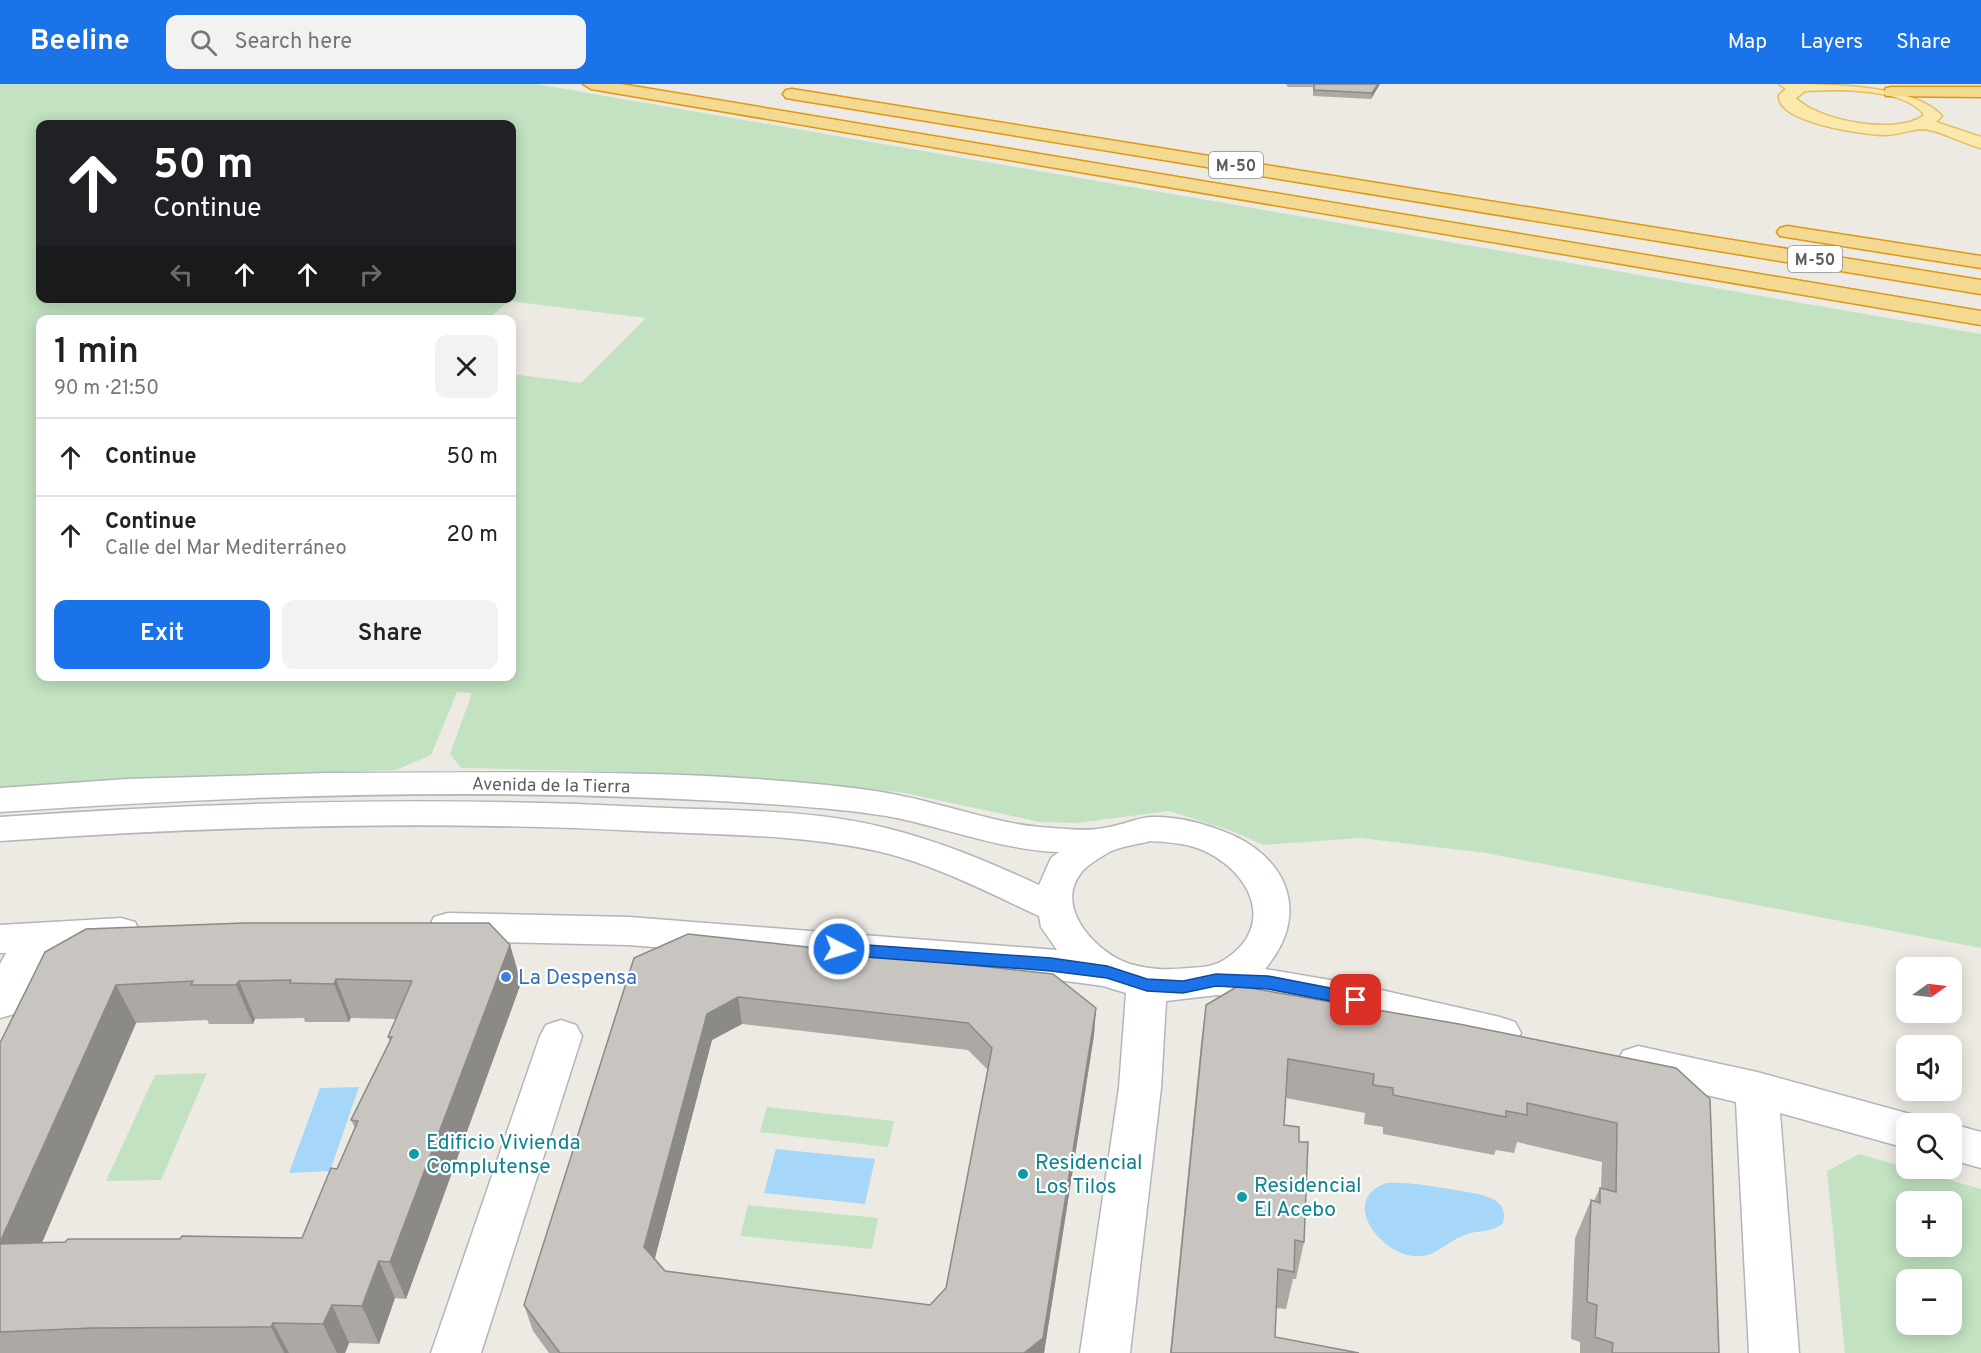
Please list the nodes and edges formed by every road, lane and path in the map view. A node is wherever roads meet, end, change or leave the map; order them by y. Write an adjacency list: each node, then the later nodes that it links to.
1 (591, 84): 14 (highway, M-50)
2 (816, 84): 10 (highway)
3 (1796, 87): 5 (main road); 8 (main road)
4 (777, 91): 13 (highway, M-50)
5 (1892, 92): 6 (highway); 8 (main road)
6 (1981, 92)
7 (1981, 100): 8 (highway)
8 (1928, 118): 9 (main road)
9 (1981, 143)
10 (1224, 145)
11 (1767, 228): 12 (highway)
12 (1981, 262)
13 (1981, 287)
14 (1981, 318)
15 (0, 800): 17 (street, Avenida de la Tierra)
16 (0, 829): 18 (street, Avenida de la Tierra)
17 (1097, 840): 18 (street); 23 (street)
18 (1053, 907): 22 (street)
19 (417, 926): 22 (street)
20 (150, 931): 21 (street)
21 (17, 938): 24 (street)
22 (1127, 979): 23 (street); 33 (street)
23 (1216, 980): 26 (street)
24 (0, 1003)
25 (561, 1036): 32 (street)
26 (1538, 1041)
27 (1607, 1056): 28 (street)
28 (1757, 1089): 29 (street); 34 (street)
29 (1896, 1127)
30 (1962, 1145): 31 (street)
31 (1981, 1150)
32 (456, 1353)
33 (1105, 1353)
34 (1774, 1353)

